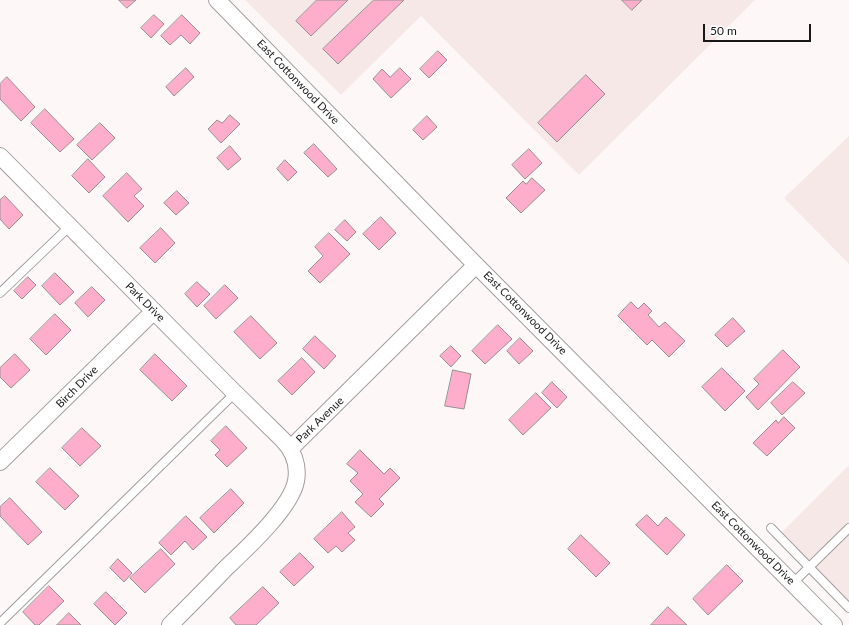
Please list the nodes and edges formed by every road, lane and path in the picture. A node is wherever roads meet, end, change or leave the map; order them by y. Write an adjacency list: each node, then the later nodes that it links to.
1 (217, 0): 4 (street, East Cottonwood Drive)
2 (0, 156): 3 (street, Park Drive)
3 (70, 226): 5 (lane); 6 (street, Park Drive)
4 (476, 265): 8 (street, Park Avenue); 13 (street, East Cottonwood Drive)
5 (0, 293)
6 (154, 311): 7 (street, Park Drive); 9 (street, Birch Drive)
7 (235, 393): 8 (street, Park Drive); 15 (lane)
8 (290, 449): 16 (street, Park Avenue)
9 (0, 462)
10 (771, 528): 12 (lane)
11 (849, 528): 12 (lane)
12 (809, 567): 13 (lane); 14 (lane)
13 (793, 582): 17 (street, East Cottonwood Drive)
14 (849, 608)
15 (0, 623)
16 (170, 625)
17 (834, 625)

